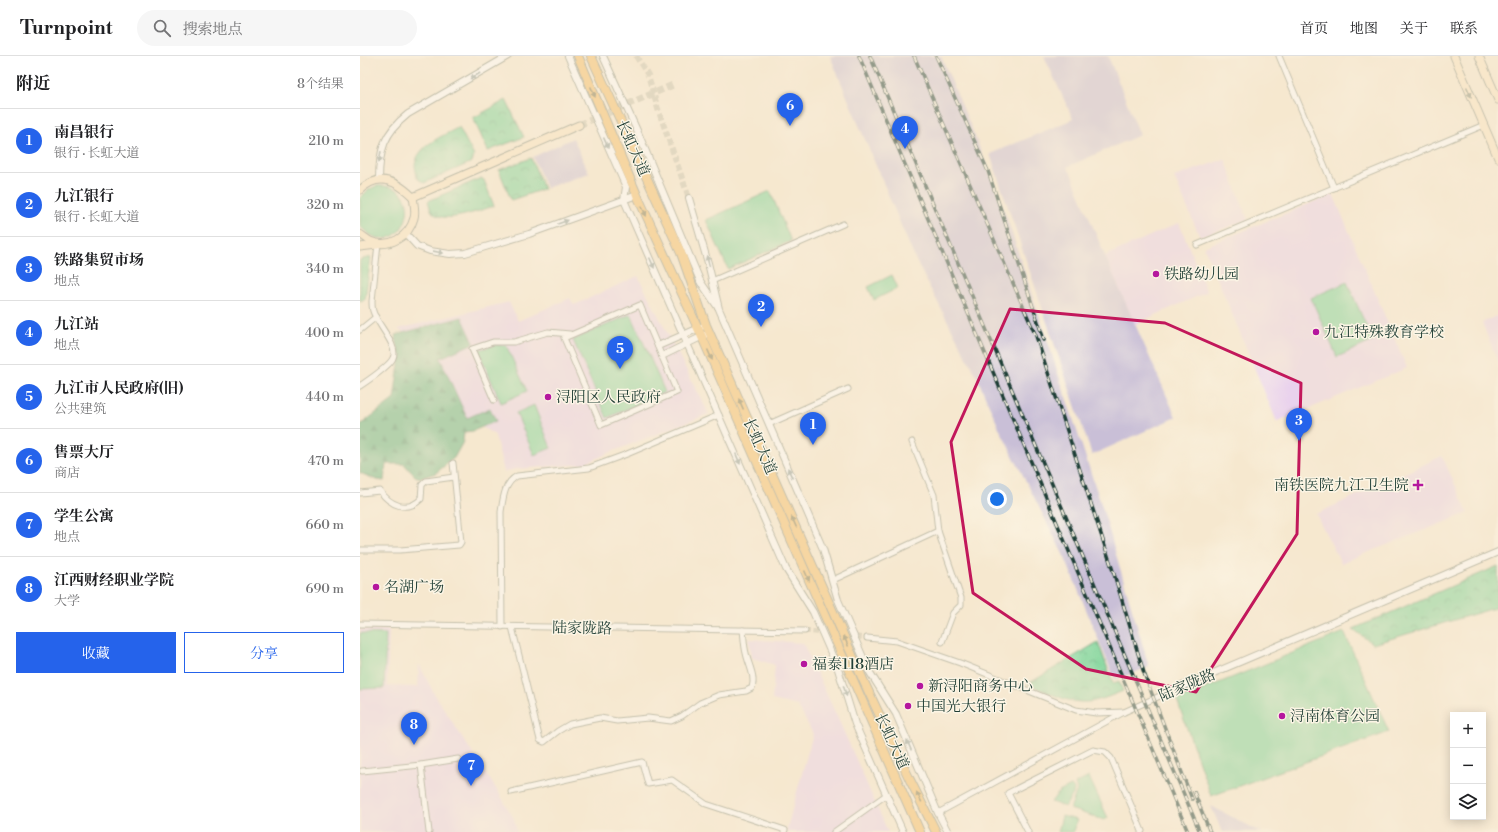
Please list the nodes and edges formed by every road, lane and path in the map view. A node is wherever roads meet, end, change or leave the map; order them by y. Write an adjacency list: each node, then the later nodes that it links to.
1 (508, 56): 13 (street, one-way to 13)
2 (568, 56): 19 (street, one-way to 19)
3 (578, 56): 16 (highway, 长虹大道, one-way to 16)
4 (591, 56): 26 (highway, 长虹大道)
5 (603, 56): 28 (street)
6 (1279, 56): 14 (street)
7 (1454, 56): 11 (main road, one-way to 11)
8 (1479, 56): 9 (main road)
9 (1498, 100)
10 (579, 125): 17 (main road)
11 (1484, 125): 12 (main road); 14 (street)
12 (1498, 158)
13 (379, 180): 15 (main road); 17 (main road)
14 (1334, 188): 24 (street)
15 (360, 190)
16 (637, 195): 19 (street); 31 (highway, 长虹大道, one-way to 31)
17 (413, 197): 22 (main road)
18 (689, 198): 27 (street, one-way to 18)
19 (624, 200): 22 (street, one-way to 19); 34 (street, one-way to 34)
20 (843, 224): 27 (street)
21 (360, 234): 23 (main road)
22 (406, 234): 23 (main road)
23 (382, 244): 25 (main road); 30 (street)
24 (1197, 245)
25 (360, 247)
26 (681, 253): 28 (street); 31 (highway, 长虹大道)
27 (712, 281): 29 (street)
28 (701, 283): 29 (street)
29 (719, 309): 43 (street)
30 (376, 317): 32 (street); 39 (street)
31 (702, 327): 34 (street); 35 (highway, 长虹大道)
32 (360, 330)
33 (570, 335): 37 (street); 38 (street); 41 (street)
34 (684, 335): 36 (street); 37 (street)
35 (706, 335): 36 (street); 71 (highway, 长虹大道, one-way to 71); 72 (highway, 长虹大道, one-way to 35)
36 (687, 344): 38 (street); 42 (street)
37 (658, 346): 38 (street)
38 (662, 356)
39 (360, 386)
40 (848, 389): 43 (street)
41 (494, 400)
42 (719, 415): 53 (street); 65 (street, one-way to 65)
43 (769, 424): 51 (street, one-way to 43)
44 (912, 442): 48 (street)
45 (452, 463): 46 (street)
46 (454, 477): 47 (street); 49 (street)
47 (360, 493)
48 (938, 531): 51 (street); 58 (street)
49 (360, 550)
50 (1498, 552): 59 (street, 陆家陇路)
51 (833, 580): 66 (street, one-way to 51)
52 (360, 624): 53 (street, 陆家陇路)
53 (502, 627): 54 (street, 陆家陇路)
54 (512, 627): 55 (street, 陆家陇路); 55 (street)
55 (743, 630): 56 (street, 陆家陇路)
56 (805, 632)
57 (867, 638): 60 (street, 陆家陇路)
58 (942, 642)
59 (1162, 695): 60 (street, 陆家陇路)
60 (1124, 712): 66 (street)
61 (458, 759): 62 (street)
62 (421, 765): 63 (street); 67 (street)
63 (362, 771)
64 (510, 792): 68 (street)
65 (886, 795): 69 (street); 70 (street)
66 (938, 813): 73 (street)
67 (429, 832)
68 (784, 832)
69 (834, 832)
70 (903, 832)
71 (920, 832)
72 (936, 832)
73 (948, 832)
74 (1028, 832): 75 (street)
75 (1141, 832)

